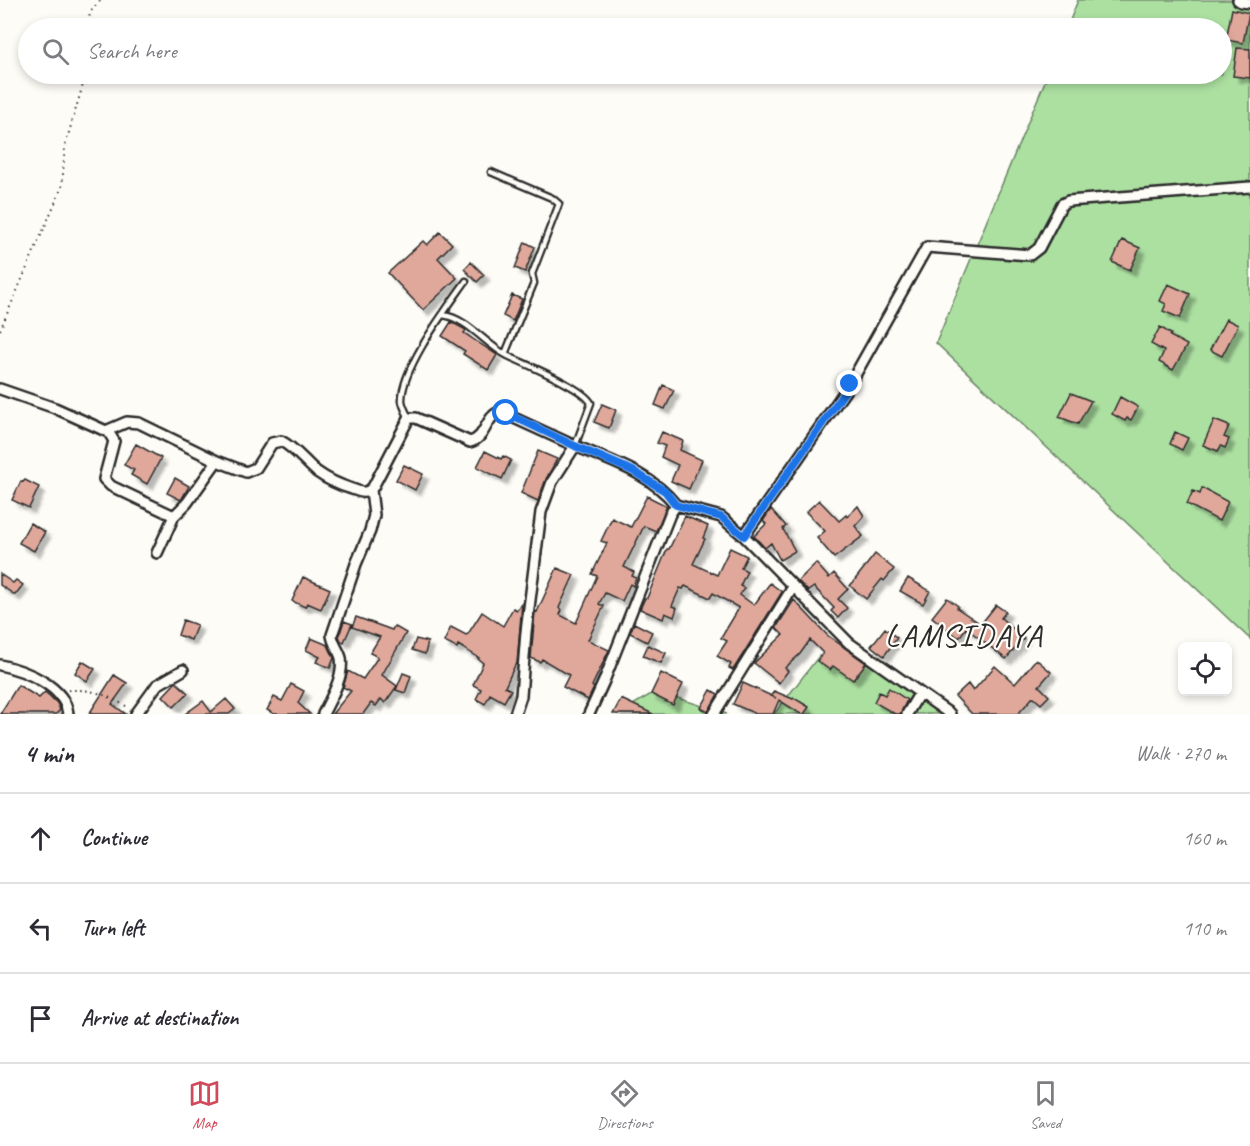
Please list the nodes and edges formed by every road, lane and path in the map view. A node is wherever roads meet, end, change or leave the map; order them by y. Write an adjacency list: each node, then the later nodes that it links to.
1 (100, 0): 4 (path)
2 (1239, 0): 3 (street)
3 (1250, 3)
4 (88, 18)
5 (83, 84): 10 (path)
6 (491, 172): 11 (lane)
7 (1250, 187): 20 (street)
8 (466, 281): 9 (lane)
9 (442, 315): 11 (lane); 13 (lane)
10 (0, 330)
11 (505, 354): 15 (lane)
12 (0, 388): 14 (street)
13 (409, 418): 15 (street); 17 (street)
14 (108, 431): 16 (street); 19 (street)
15 (575, 446): 18 (street); 30 (street)
16 (217, 461): 17 (street); 19 (street)
17 (371, 490): 29 (street)
18 (676, 505): 20 (street); 31 (street)
19 (174, 516): 21 (street)
20 (744, 536): 22 (street)
21 (157, 553)
22 (793, 587): 26 (street); 32 (street)
23 (0, 665): 25 (street)
24 (183, 670): 27 (street)
25 (55, 691): 27 (path); 28 (street)
26 (919, 694): 33 (street); 34 (street)
27 (137, 713)
28 (68, 714)
29 (323, 714)
30 (515, 714)
31 (589, 714)
32 (714, 714)
33 (907, 714)
34 (950, 714)

